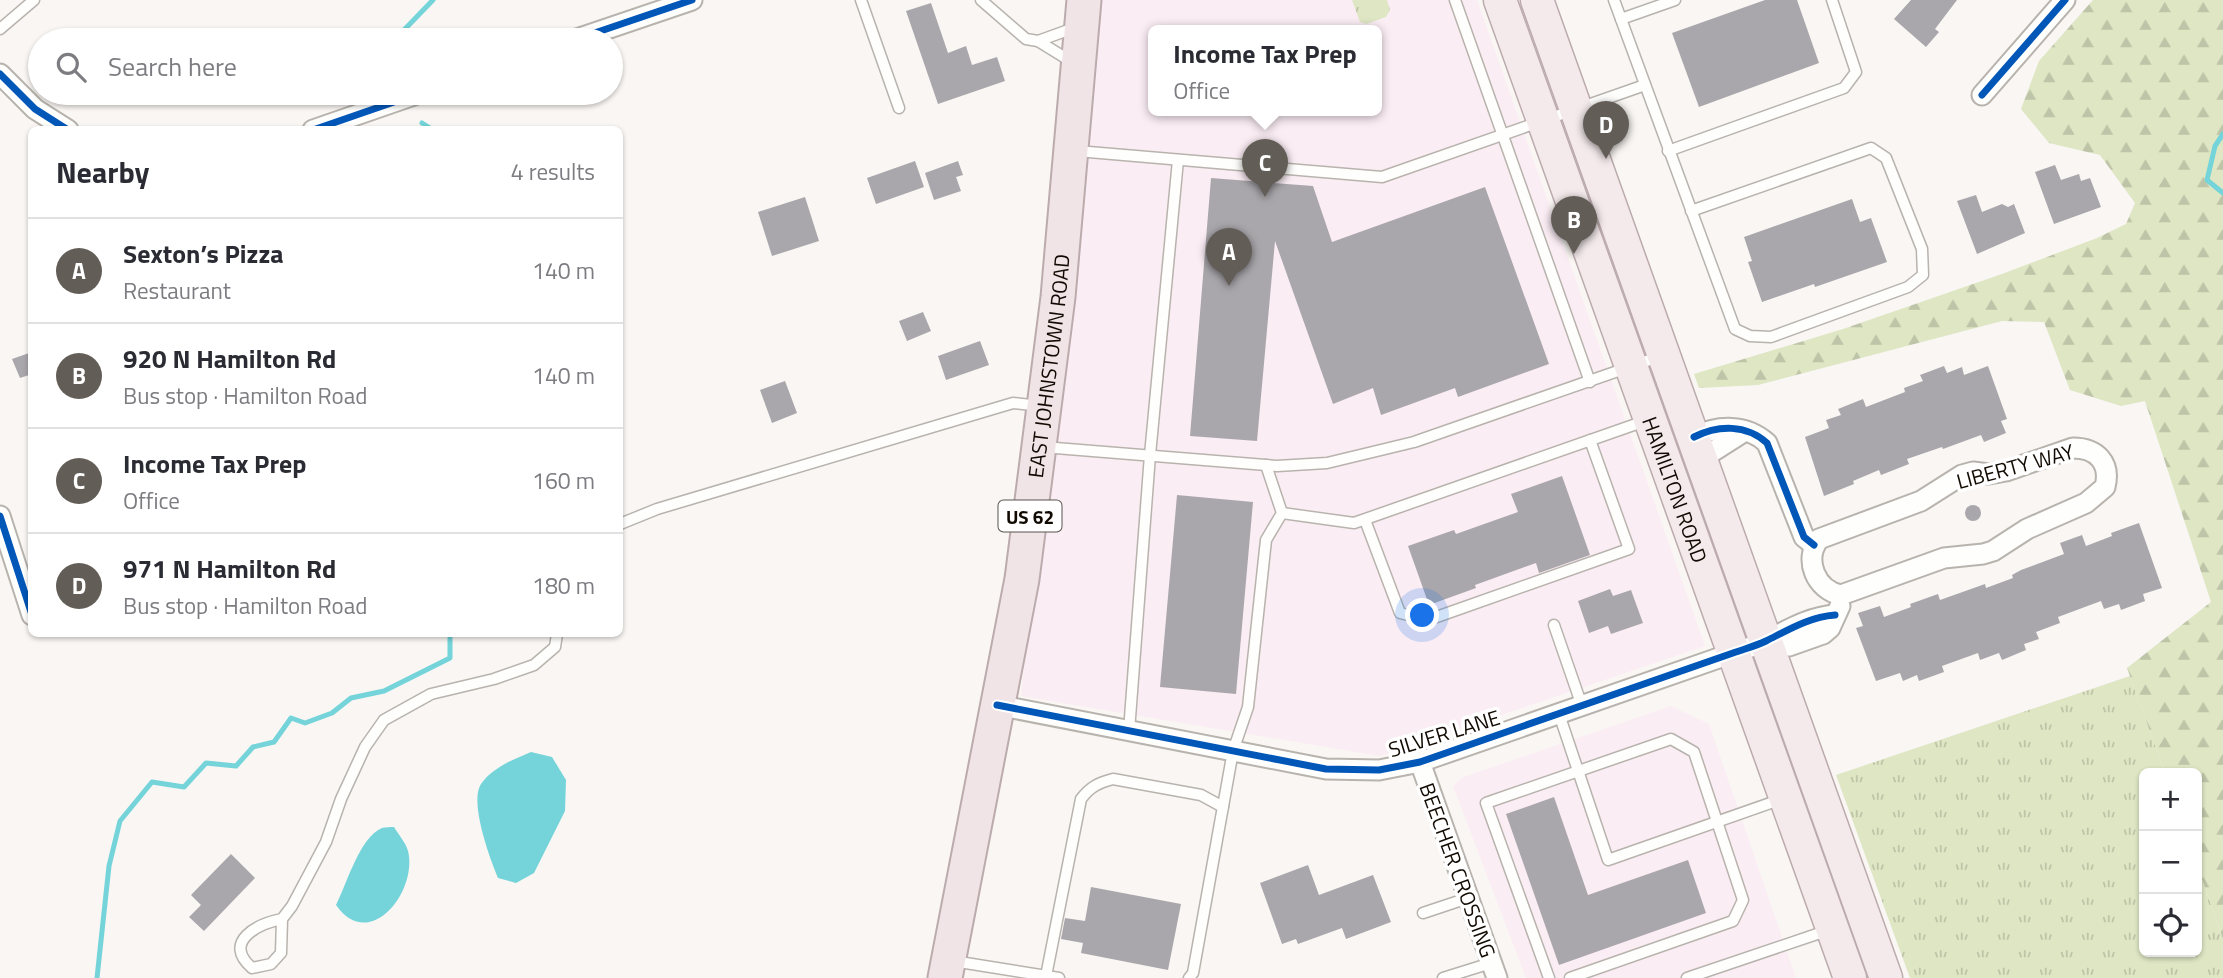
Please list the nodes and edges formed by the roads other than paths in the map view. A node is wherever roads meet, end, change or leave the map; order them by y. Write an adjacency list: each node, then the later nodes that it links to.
1 (34, 0): 15 (lane)
2 (692, 0): 14 (street)
3 (981, 0): 16 (lane)
4 (1455, 0): 29 (lane)
5 (1500, 0): 26 (main road, HAMILTON ROAD)
6 (1536, 0): 25 (main road, HAMILTON ROAD)
7 (1614, 0): 13 (lane)
8 (1675, 0): 13 (lane)
9 (1832, 0): 31 (lane)
10 (2066, 0): 20 (street)
11 (863, 1): 24 (lane)
12 (1083, 12): 16 (lane); 17 (highway, EAST JOHNSTOWN ROAD / US 62)
13 (1621, 19): 19 (lane)
14 (609, 28)
15 (0, 29)
16 (1038, 41): 17 (lane)
17 (1079, 66): 30 (highway, EAST JOHNSTOWN ROAD / US 62)
18 (0, 74): 21 (street)
19 (1645, 85): 25 (lane); 31 (lane)
20 (1982, 95)
21 (28, 102)
22 (31, 105): 27 (street)
23 (385, 105): 28 (street)
24 (899, 108)
25 (1576, 110): 26 (lane); 34 (main road, HAMILTON ROAD)
26 (1543, 122): 29 (lane); 35 (main road, HAMILTON ROAD)
27 (62, 126)
28 (325, 126)
29 (1504, 135): 32 (lane); 36 (lane)
30 (1071, 150): 32 (lane); 37 (highway, EAST JOHNSTOWN ROAD / US 62)
31 (1668, 151): 33 (lane)
32 (1178, 160): 42 (lane)
33 (1691, 211): 33 (lane)
34 (1664, 355): 35 (lane); 41 (main road, HAMILTON ROAD)
35 (1631, 367): 36 (lane); 38 (main road, HAMILTON ROAD)
36 (1590, 382): 43 (lane)
37 (1044, 406): 40 (highway, EAST JOHNSTOWN ROAD / US 62); 47 (lane)
38 (1650, 419): 39 (lane); 54 (main road, HAMILTON ROAD)
39 (1590, 440): 46 (lane); 46 (lane)
40 (1039, 446): 42 (lane); 55 (highway, EAST JOHNSTOWN ROAD / US 62)
41 (1698, 448): 48 (street); 53 (main road, HAMILTON ROAD)
42 (1150, 455): 43 (lane); 58 (lane)
43 (1266, 465): 44 (lane)
44 (1282, 513): 46 (lane); 59 (lane)
45 (0, 516): 50 (street)
46 (1364, 520)
47 (623, 523)
48 (1814, 545): 49 (street); 49 (street, LIBERTY WAY)
49 (1841, 595): 53 (street)
50 (28, 603)
51 (1554, 625): 56 (lane)
52 (557, 637): 67 (lane)
53 (1766, 641): 54 (street, SILVER LANE); 79 (main road, HAMILTON ROAD)
54 (1733, 653): 56 (street, SILVER LANE); 62 (main road, HAMILTON ROAD)
55 (997, 705): 58 (street, SILVER LANE); 69 (highway, EAST JOHNSTOWN ROAD / US 62)
56 (1582, 706): 57 (street, SILVER LANE)
57 (1559, 713): 60 (street, SILVER LANE); 61 (lane)
58 (1129, 731): 59 (street, SILVER LANE)
59 (1233, 751): 60 (street, SILVER LANE); 63 (lane)
60 (1420, 762): 65 (street, BEECHER CROSSING)
61 (1578, 771): 64 (lane); 64 (lane); 75 (lane)
62 (1785, 798): 64 (lane); 68 (main road, HAMILTON ROAD)
63 (1223, 807): 71 (lane); 73 (lane)
64 (1717, 822): 76 (lane)
65 (1468, 898): 66 (lane); 70 (street, BEECHER CROSSING)
66 (1423, 913)
67 (282, 919): 67 (lane)
68 (1832, 929): 77 (lane); 78 (main road, HAMILTON ROAD)
69 (946, 969): 71 (lane)
70 (1494, 970): 74 (lane)
71 (1045, 976): 72 (lane)
72 (1059, 978)
73 (1189, 978)
74 (1443, 978)
75 (1549, 978)
76 (1570, 978)
77 (1687, 978)
78 (1850, 978)
79 (1886, 978)

